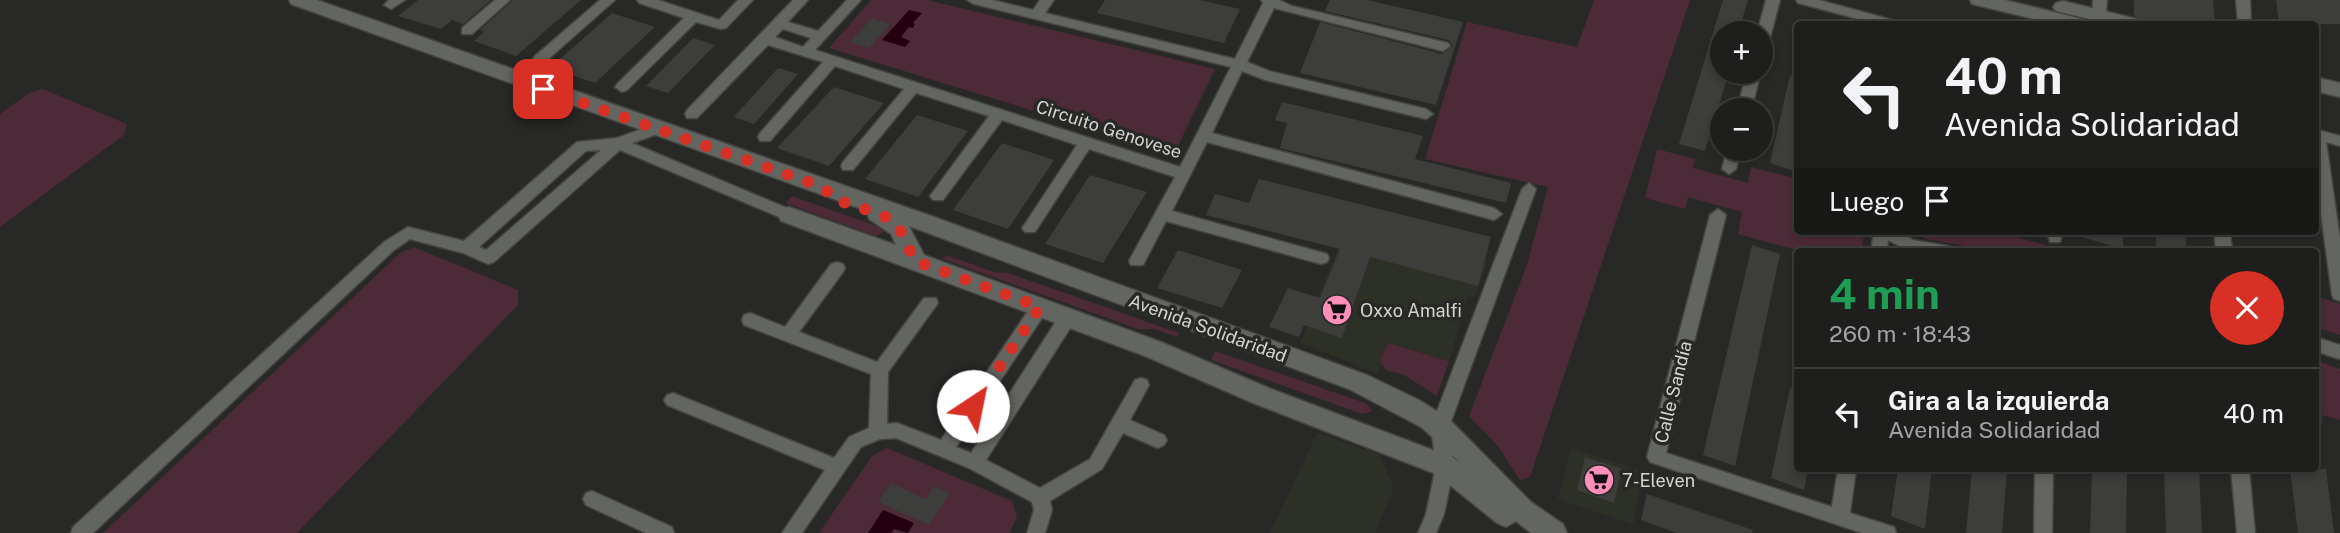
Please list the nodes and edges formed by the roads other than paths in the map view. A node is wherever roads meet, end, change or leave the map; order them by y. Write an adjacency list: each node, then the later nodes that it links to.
1 (298, 0): 42 (main road, Avenida Solidaridad)
2 (503, 0): 25 (street)
3 (608, 0): 30 (street)
4 (644, 0): 18 (street)
5 (746, 0): 18 (street)
6 (854, 0): 26 (street)
7 (974, 0): 17 (street)
8 (1047, 0): 17 (street)
9 (1270, 0): 28 (street); 32 (street, Circuito Genovese)
10 (1773, 0): 19 (street)
11 (1802, 0): 20 (street)
12 (1979, 0): 21 (main road)
13 (2036, 0): 16 (main road)
14 (2243, 0): 23 (street)
15 (798, 1): 24 (street)
16 (2100, 12): 22 (main road)
17 (1036, 15): 32 (street)
18 (694, 16): 37 (street)
19 (1767, 21)
20 (1880, 21)
21 (2066, 21)
22 (2126, 21)
23 (2245, 21)
24 (780, 24): 26 (street); 27 (street); 39 (street); 39 (street)
25 (467, 31)
26 (821, 36): 29 (street)
27 (765, 39): 29 (street, Circuito Genovese); 39 (street)
28 (1443, 46)
29 (806, 52): 31 (street, Circuito Genovese)
30 (540, 60)
31 (832, 61): 36 (street, Circuito Genovese); 45 (street)
32 (1238, 64): 41 (street); 43 (street, Circuito Genovese)
33 (2319, 71): 34 (main road)
34 (2340, 77)
35 (2319, 84): 38 (main road)
36 (914, 86): 40 (street, Circuito Genovese); 51 (street)
37 (622, 87)
38 (2340, 90)
39 (712, 93): 42 (street)
40 (999, 114): 47 (street, Circuito Genovese); 56 (street)
41 (1426, 114)
42 (665, 131): 48 (street); 54 (main road, Avenida Solidaridad)
43 (1203, 136): 53 (street, Circuito Genovese); 58 (street)
44 (2319, 136): 46 (street)
45 (765, 137)
46 (2340, 141)
47 (1086, 142): 53 (street, Circuito Genovese); 61 (street)
48 (618, 143): 59 (street); 94 (street)
49 (2319, 149): 68 (street)
50 (1731, 161): 52 (street)
51 (848, 166)
52 (1729, 169)
53 (1184, 174): 57 (street)
54 (823, 187): 65 (main road, Avenida Solidaridad); 80 (main road, Avenida Solidaridad)
55 (1529, 189): 80 (street)
56 (938, 196)
57 (1163, 214): 64 (street); 66 (street)
58 (1494, 214)
59 (789, 215): 65 (main road)
60 (1718, 215): 92 (street, Calle Sandía)
61 (1030, 228)
62 (1890, 235): 63 (street)
63 (1908, 248)
64 (1321, 258)
65 (915, 261): 70 (main road)
66 (1137, 261)
67 (837, 268): 73 (street)
68 (2340, 295)
69 (930, 303): 76 (street)
70 (1040, 307): 71 (main road); 83 (street)
71 (1068, 317): 84 (street); 85 (main road)
72 (750, 320): 73 (street)
73 (788, 335): 76 (street)
74 (2319, 345): 75 (street)
75 (2340, 352)
76 (880, 370): 81 (street)
77 (1141, 385): 79 (street)
78 (673, 400): 86 (street)
79 (1120, 424): 82 (street); 90 (street)
80 (1440, 427): 85 (street); 99 (main road, Avenida Solidaridad)
81 (878, 432): 83 (street); 86 (street)
82 (1158, 440)
83 (944, 450): 84 (street)
84 (975, 463): 90 (street)
85 (1445, 466): 97 (street); 98 (main road)
86 (837, 467): 96 (street)
87 (1847, 472): 92 (street)
88 (2044, 472): 101 (street)
89 (2241, 472): 102 (street)
90 (1040, 497): 93 (street)
91 (592, 499): 95 (street)
92 (1840, 517): 100 (street, Calle Sandía)
93 (1042, 531)
94 (80, 533)
95 (665, 533)
96 (791, 533)
97 (1427, 533)
98 (1531, 533)
99 (1554, 533)
100 (1886, 533)
101 (2043, 533)
102 (2246, 533)

